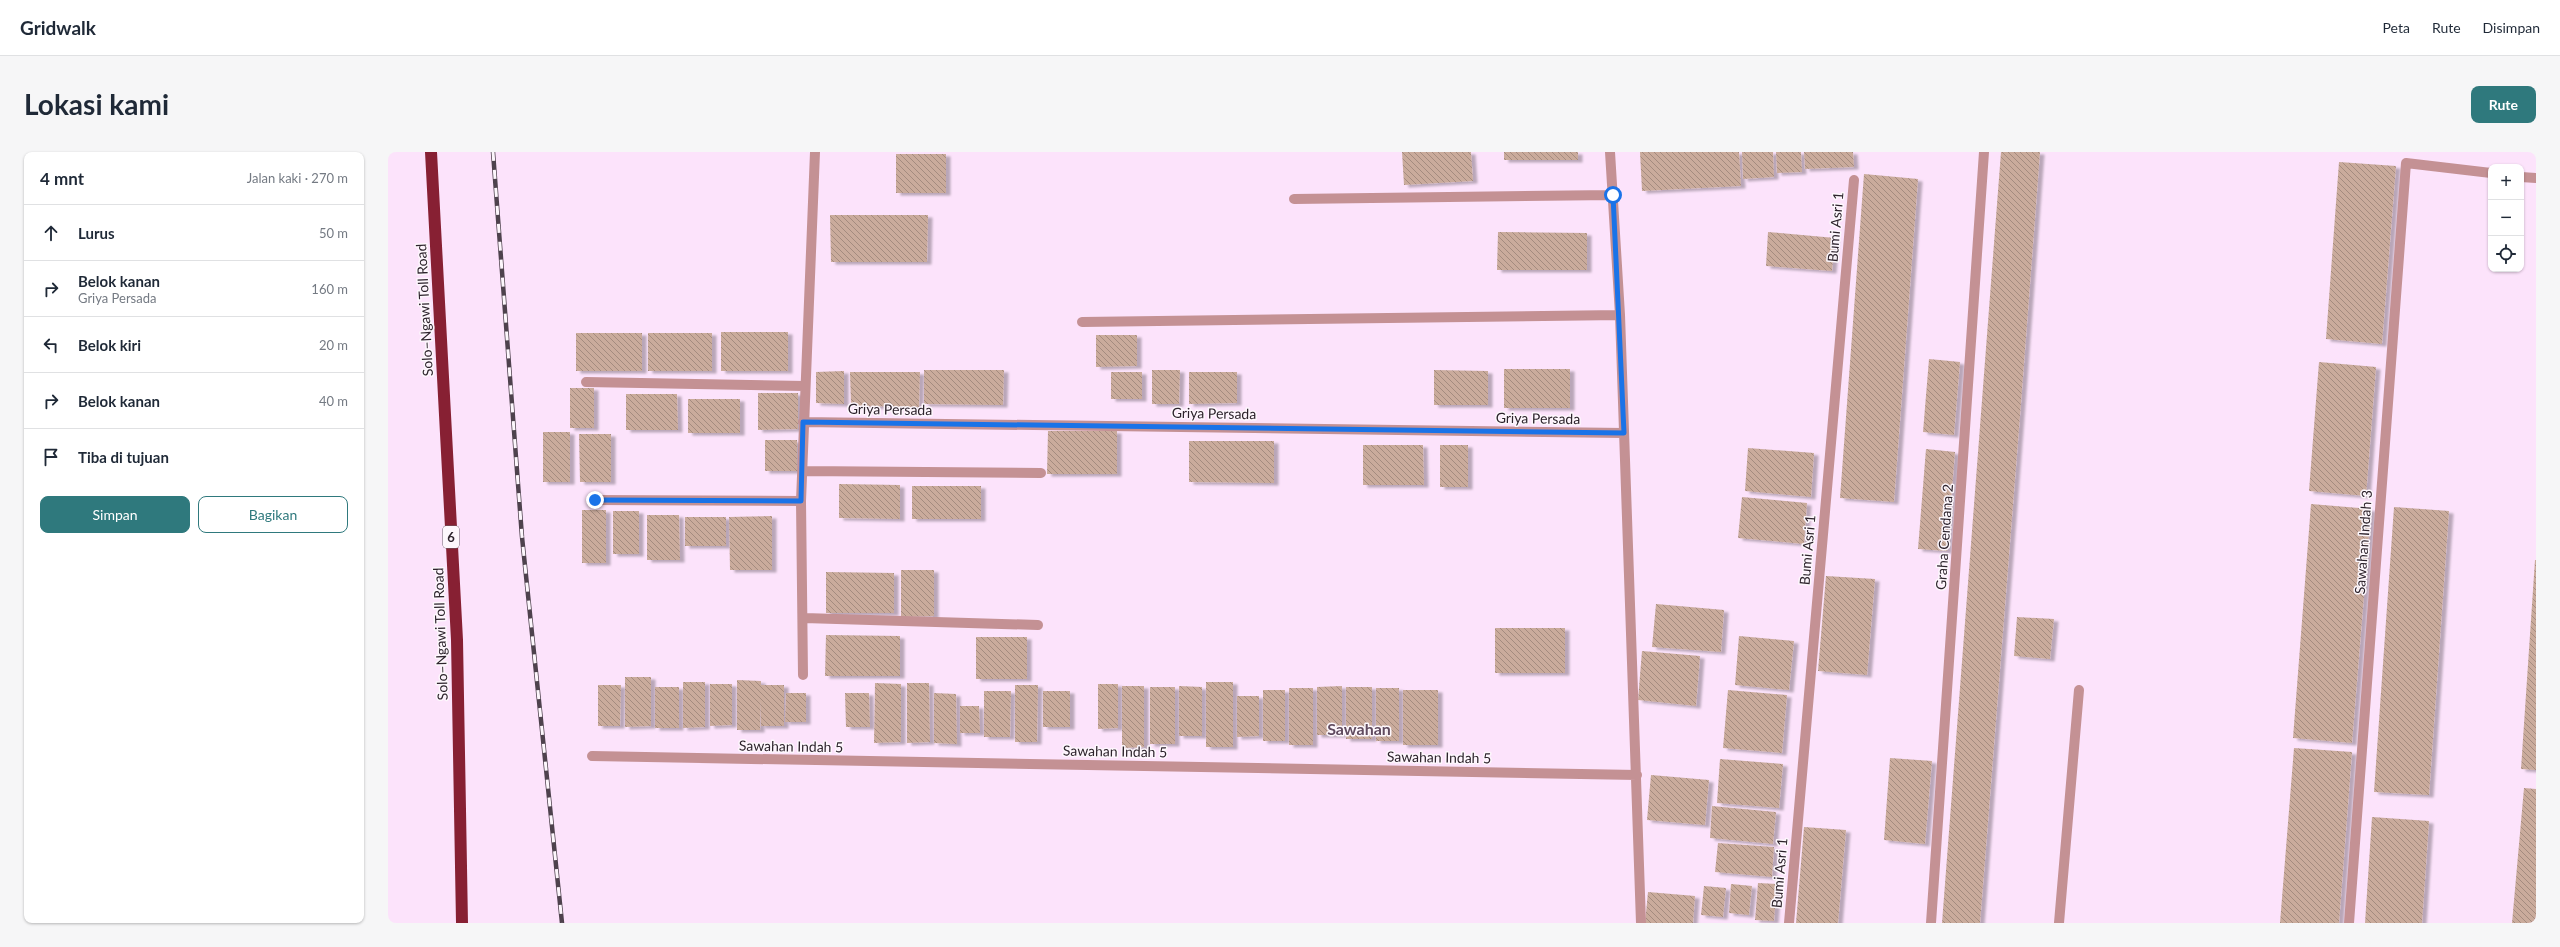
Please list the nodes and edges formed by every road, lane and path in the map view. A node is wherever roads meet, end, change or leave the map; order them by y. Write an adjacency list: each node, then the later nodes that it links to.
1 (431, 152): 27 (highway, Solo–Ngawi Toll Road / 6)
2 (815, 152): 14 (street)
3 (1610, 152): 9 (street)
4 (1984, 152): 30 (street, Graha Cendana 2)
5 (2488, 173): 32 (street, Sawahan Indah 3)
6 (2524, 177): 7 (street)
7 (2536, 178)
8 (1854, 180): 29 (street, Bumi Asri 1)
9 (1613, 195): 10 (street); 11 (street)
10 (1294, 199)
11 (1620, 315): 12 (street); 16 (street)
12 (1082, 322)
13 (586, 382): 14 (street)
14 (804, 386): 15 (street)
15 (803, 422): 16 (street, Griya Persada); 17 (street)
16 (1624, 433): 26 (street)
17 (802, 471): 18 (street); 20 (street)
18 (1041, 473)
19 (595, 500): 20 (street)
20 (801, 501): 21 (street)
21 (804, 618): 22 (street); 23 (street)
22 (1038, 625)
23 (803, 675)
24 (2079, 690): 31 (street)
25 (592, 756): 26 (street, Sawahan Indah 5)
26 (1637, 774): 28 (street)
27 (462, 923)
28 (1641, 923)
29 (1789, 923)
30 (1931, 923)
31 (2059, 923)
32 (2349, 923)

